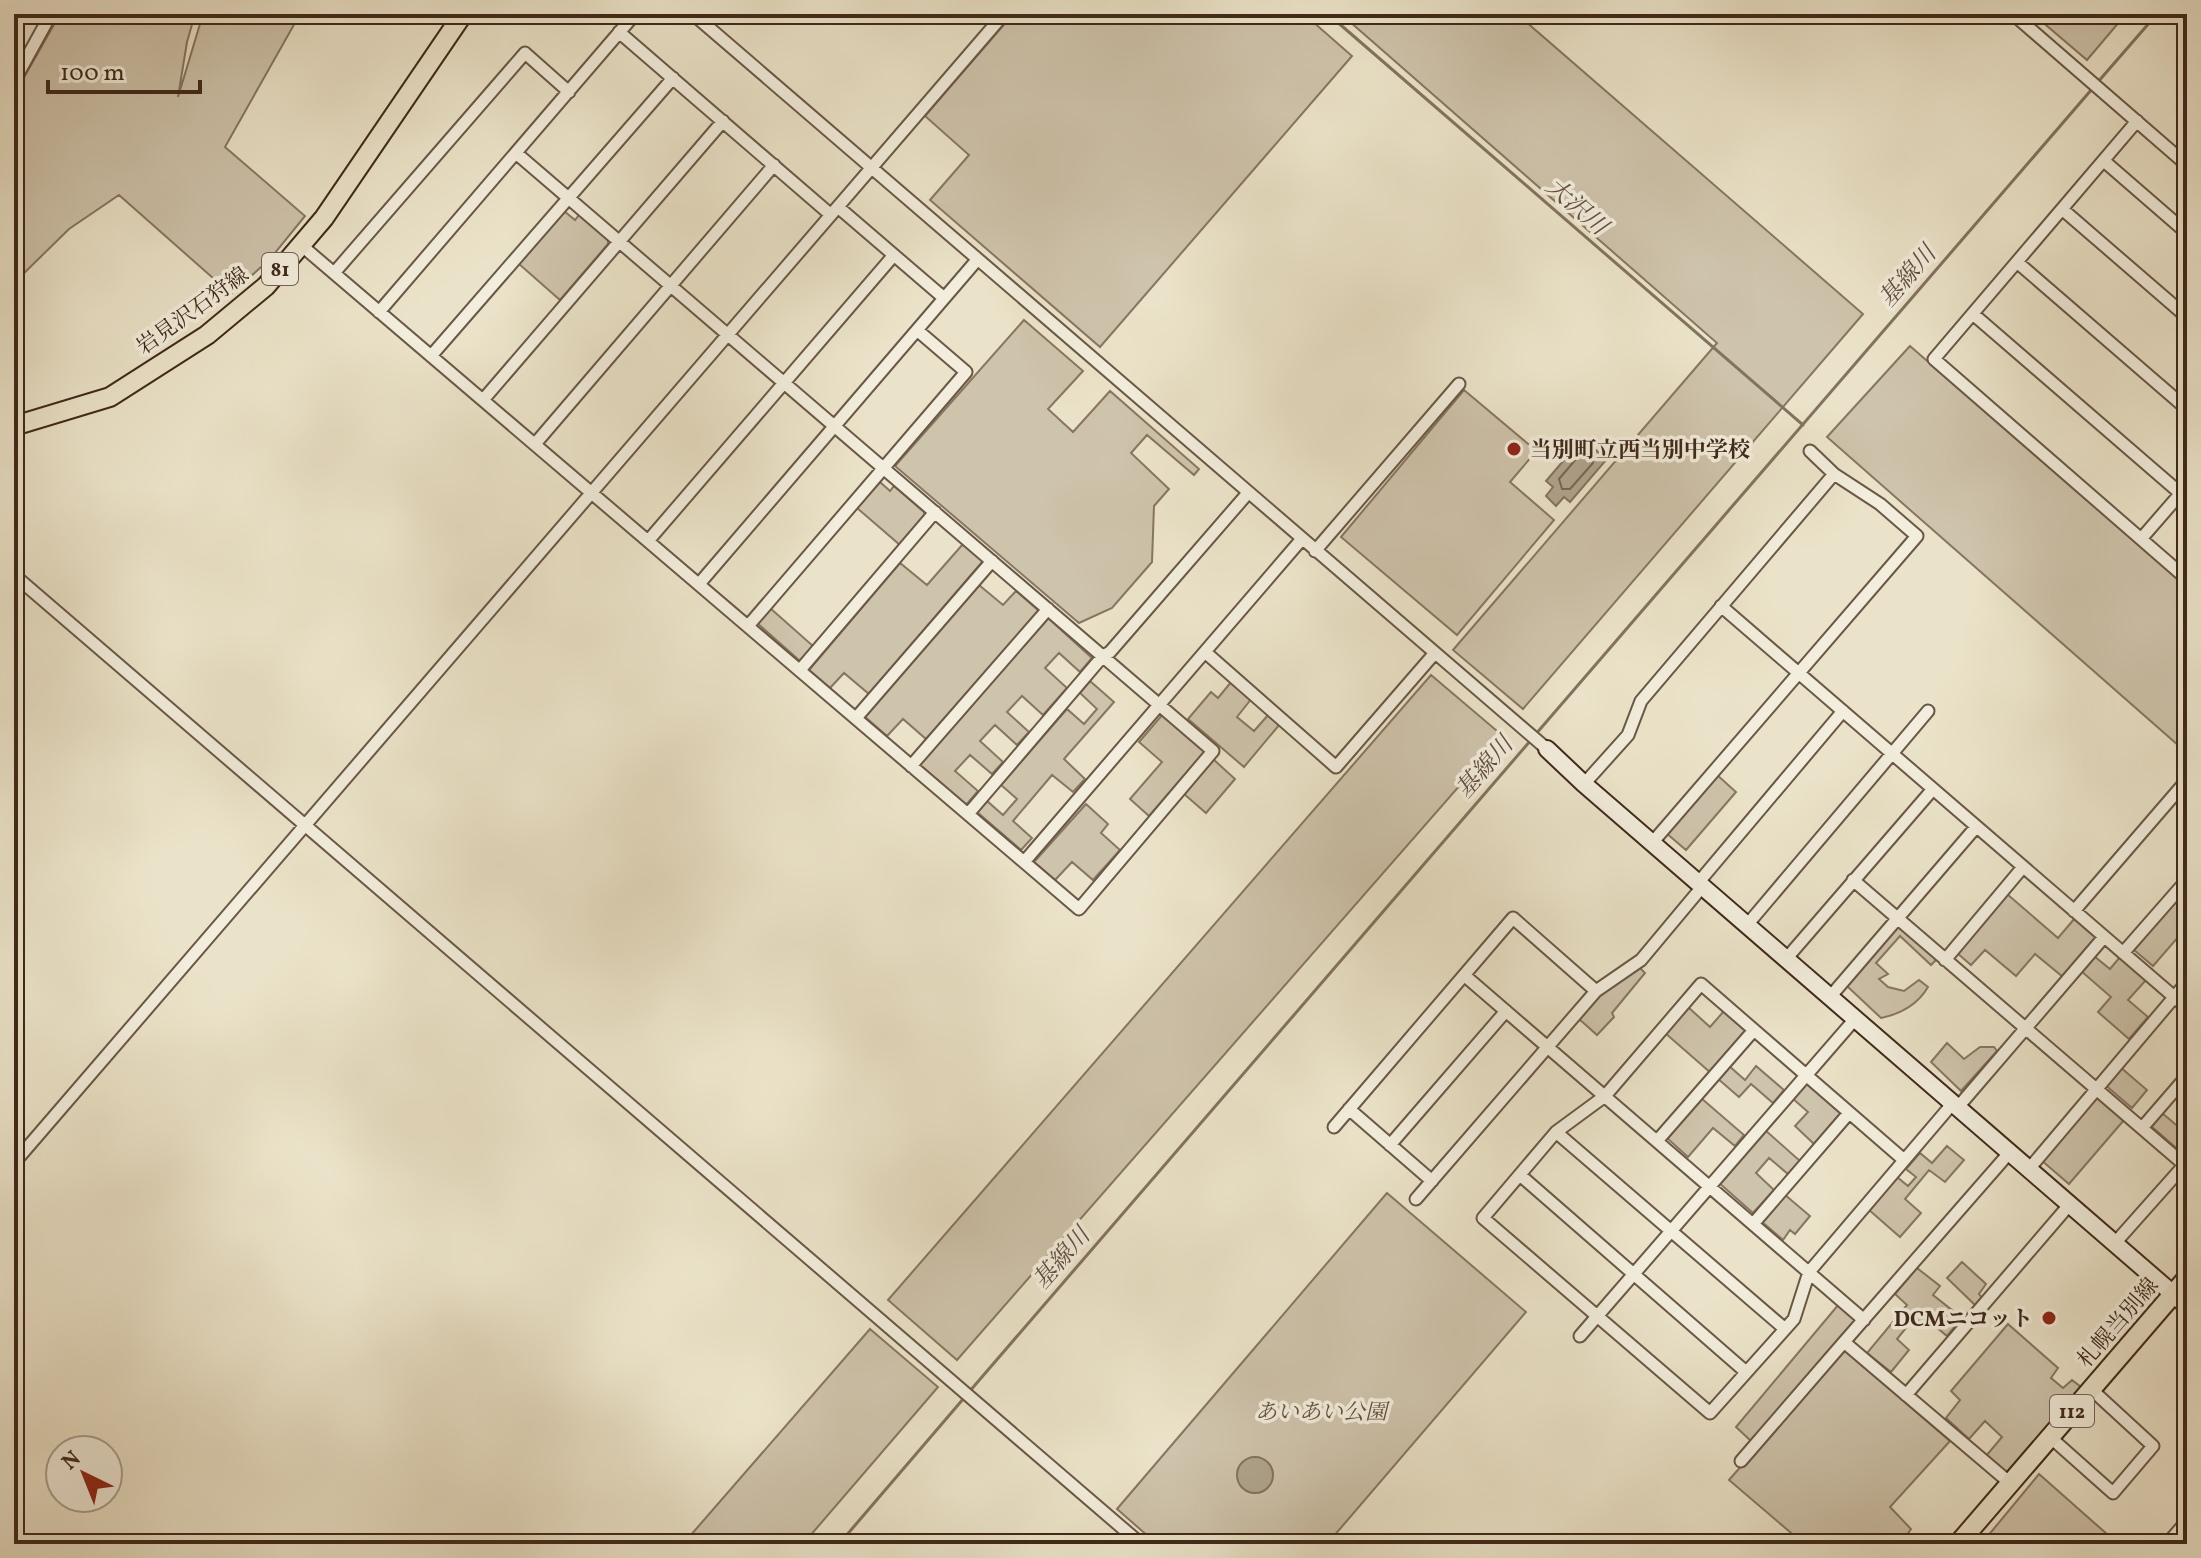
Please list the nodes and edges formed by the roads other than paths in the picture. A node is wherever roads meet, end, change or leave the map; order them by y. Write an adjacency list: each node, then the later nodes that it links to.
1 (51, 14): 9 (street)
2 (463, 14): 23 (main road, 岩見沢石狩線 / 81)
3 (635, 14): 7 (street)
4 (693, 14): 17 (street)
5 (1004, 14): 17 (street)
6 (2013, 14): 12 (street)
7 (619, 32): 8 (street); 10 (street)
8 (673, 78): 11 (street); 18 (street)
9 (14, 81)
10 (569, 92): 13 (street); 27 (street)
11 (723, 121): 15 (street); 22 (street)
12 (2137, 121): 14 (street); 16 (street)
13 (516, 153): 18 (street); 30 (street)
14 (2104, 161): 19 (street); 21 (street)
15 (774, 165): 20 (street); 28 (street)
16 (2187, 165)
17 (871, 168): 20 (street); 25 (street)
18 (568, 198): 22 (street); 35 (street)
19 (2062, 209): 26 (street); 31 (street)
20 (834, 211): 24 (street); 34 (street)
21 (2187, 233)
22 (619, 241): 28 (street); 38 (street)
23 (301, 245): 27 (street); 40 (main road, 岩見沢石狩線 / 81)
24 (894, 255): 29 (street); 36 (street)
25 (977, 260): 29 (street); 47 (street)
26 (2017, 262): 32 (street); 39 (street)
27 (334, 273): 30 (street)
28 (670, 285): 34 (street); 42 (street)
29 (944, 298): 33 (street)
30 (379, 312): 35 (street)
31 (2186, 313)
32 (1973, 314): 48 (street); 50 (street)
33 (917, 330): 41 (street); 44 (street)
34 (728, 334): 36 (street); 46 (street)
35 (431, 356): 38 (street)
36 (784, 383): 41 (street); 52 (street)
37 (1459, 384): 53 (street)
38 (483, 400): 42 (street)
39 (2187, 409)
40 (14, 426)
41 (834, 426): 44 (street); 57 (street)
42 (535, 444): 46 (street)
43 (1810, 451): 45 (street)
44 (883, 467): 49 (street); 60 (street)
45 (1834, 474): 58 (street); 65 (street)
46 (592, 493): 52 (street); 77 (street)
47 (1248, 493): 51 (street); 63 (street)
48 (2185, 493): 50 (street)
49 (935, 512): 54 (street); 64 (street)
50 (2141, 539): 56 (street)
51 (1301, 540): 53 (street); 61 (street)
52 (648, 541): 57 (street)
53 (1315, 551): 62 (street)
54 (992, 561): 59 (street); 69 (street)
55 (14, 575): 77 (street)
56 (2187, 579)
57 (699, 584): 60 (street)
58 (1721, 606): 65 (street); 74 (street)
59 (1048, 609): 63 (street); 72 (street)
60 (748, 626): 64 (street)
61 (1205, 652): 62 (street); 66 (street)
62 (1434, 654): 70 (street)
63 (1103, 656): 66 (street); 76 (street)
64 (800, 670): 69 (street)
65 (1798, 673): 67 (street); 79 (street)
66 (1160, 705): 80 (street); 80 (street)
67 (1843, 711): 71 (street); 84 (street)
68 (1928, 711): 71 (street)
69 (856, 718): 72 (street)
70 (1547, 749): 74 (street)
71 (1893, 754): 75 (street); 87 (street)
72 (911, 766): 76 (street)
73 (2187, 780): 85 (street)
74 (1584, 784): 79 (street)
75 (1933, 789): 78 (street); 82 (street)
76 (968, 814): 80 (street)
77 (306, 824): 117 (street); 145 (street)
78 (1976, 827): 81 (street); 86 (street)
79 (1652, 843): 84 (street)
80 (1024, 862)
81 (2023, 867): 85 (street); 91 (street)
82 (1853, 880): 86 (street); 90 (street)
83 (2187, 880): 89 (street)
84 (1700, 885): 87 (street); 94 (street)
85 (2074, 911): 88 (street)
86 (1898, 919): 91 (street); 95 (street)
87 (1747, 925): 90 (street)
88 (2104, 937): 89 (street); 100 (street)
89 (2123, 953): 96 (street)
90 (1786, 959): 95 (street)
91 (1945, 960): 100 (street)
92 (1464, 975): 94 (street); 98 (street); 108 (street)
93 (2187, 982): 96 (street)
94 (1596, 991): 102 (street)
95 (1830, 997): 99 (street)
96 (2174, 997): 97 (street); 105 (street)
97 (2187, 1008)
98 (1506, 1011): 102 (street); 114 (street)
99 (1855, 1019): 103 (street); 107 (street)
100 (2025, 1028): 105 (street); 107 (street)
101 (1754, 1030): 103 (street); 106 (street); 113 (street)
102 (1548, 1047): 106 (street); 121 (street)
103 (1806, 1075): 109 (street); 122 (street)
104 (2187, 1076): 111 (street)
105 (2095, 1088): 111 (street); 119 (street)
106 (1605, 1096): 112 (street); 113 (street)
107 (1956, 1105): 115 (street); 116 (street)
108 (1349, 1109): 110 (street); 114 (street)
109 (1849, 1113): 116 (street); 125 (street)
110 (1334, 1127)
111 (2142, 1128): 118 (street)
112 (1556, 1132): 120 (street); 126 (street)
113 (1657, 1141): 122 (street)
114 (1390, 1145): 121 (street)
115 (2010, 1152): 119 (street); 133 (street)
116 (1904, 1160): 128 (street)
117 (14, 1163)
118 (2186, 1164): 127 (street)
119 (2029, 1169): 124 (street)
120 (1520, 1175): 129 (street); 132 (street)
121 (1432, 1181): 123 (street)
122 (1709, 1186): 125 (street); 126 (street)
123 (1416, 1199)
124 (2070, 1204): 127 (street); 139 (street)
125 (1753, 1224): 128 (street)
126 (1671, 1231): 129 (street); 134 (street)
127 (2115, 1243): 131 (street)
128 (1809, 1272): 133 (street); 134 (street)
129 (1633, 1274): 132 (street); 137 (street)
130 (2187, 1278): 131 (main road, 札幌当別線 / 112)
131 (2180, 1300): 138 (main road, 札幌当別線 / 112)
132 (1597, 1316): 135 (street); 137 (street)
133 (1864, 1320): 136 (street)
134 (1785, 1329): 137 (street)
135 (1580, 1336)
136 (1844, 1342): 139 (street); 141 (street)
137 (1746, 1372)
138 (2091, 1389): 140 (main road, 札幌当別線 / 112); 140 (street)
139 (1906, 1395): 142 (street)
140 (2050, 1437): 142 (main road, 札幌当別線 / 112)
141 (1741, 1461)
142 (2010, 1483): 144 (main road, 札幌当別線 / 112)
143 (2187, 1521): 146 (street)
144 (1968, 1540)
145 (1141, 1544)
146 (2167, 1544)

